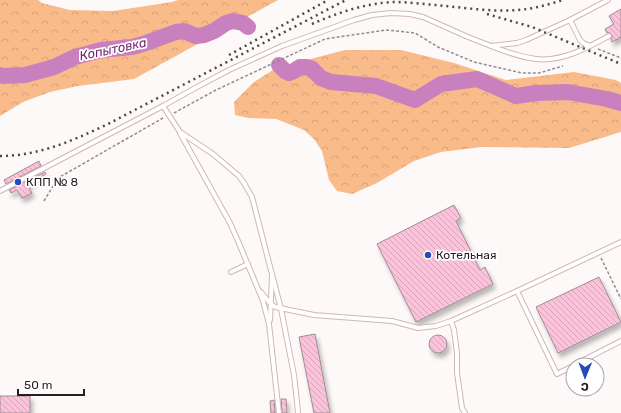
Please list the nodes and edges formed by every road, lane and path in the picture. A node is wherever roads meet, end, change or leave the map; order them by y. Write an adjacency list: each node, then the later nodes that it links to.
1 (608, 0): 2 (lane)
2 (570, 20): 4 (lane); 5 (lane)
3 (609, 36): 5 (lane)
4 (491, 46): 5 (lane); 8 (lane)
5 (590, 46): 6 (path)
6 (621, 58)
7 (563, 66): 9 (path)
8 (163, 106): 9 (lane); 11 (lane)
9 (169, 115): 10 (lane); 12 (path)
10 (180, 132): 15 (lane); 17 (lane)
11 (0, 192)
12 (44, 202)
13 (621, 242): 14 (lane)
14 (598, 253): 19 (lane); 20 (path)
15 (248, 264): 16 (lane); 18 (lane)
16 (231, 272)
17 (272, 272): 21 (lane); 22 (lane)
18 (258, 288): 21 (lane); 24 (lane)
19 (517, 291): 23 (lane); 27 (lane)
20 (621, 299)
21 (270, 303): 22 (lane); 24 (lane)
22 (282, 309): 23 (lane); 29 (lane)
23 (451, 321): 30 (lane)
24 (269, 324): 28 (lane)
25 (621, 341): 26 (lane)
26 (590, 357)
27 (565, 370)
28 (280, 413)
29 (298, 413)
30 (465, 413)

